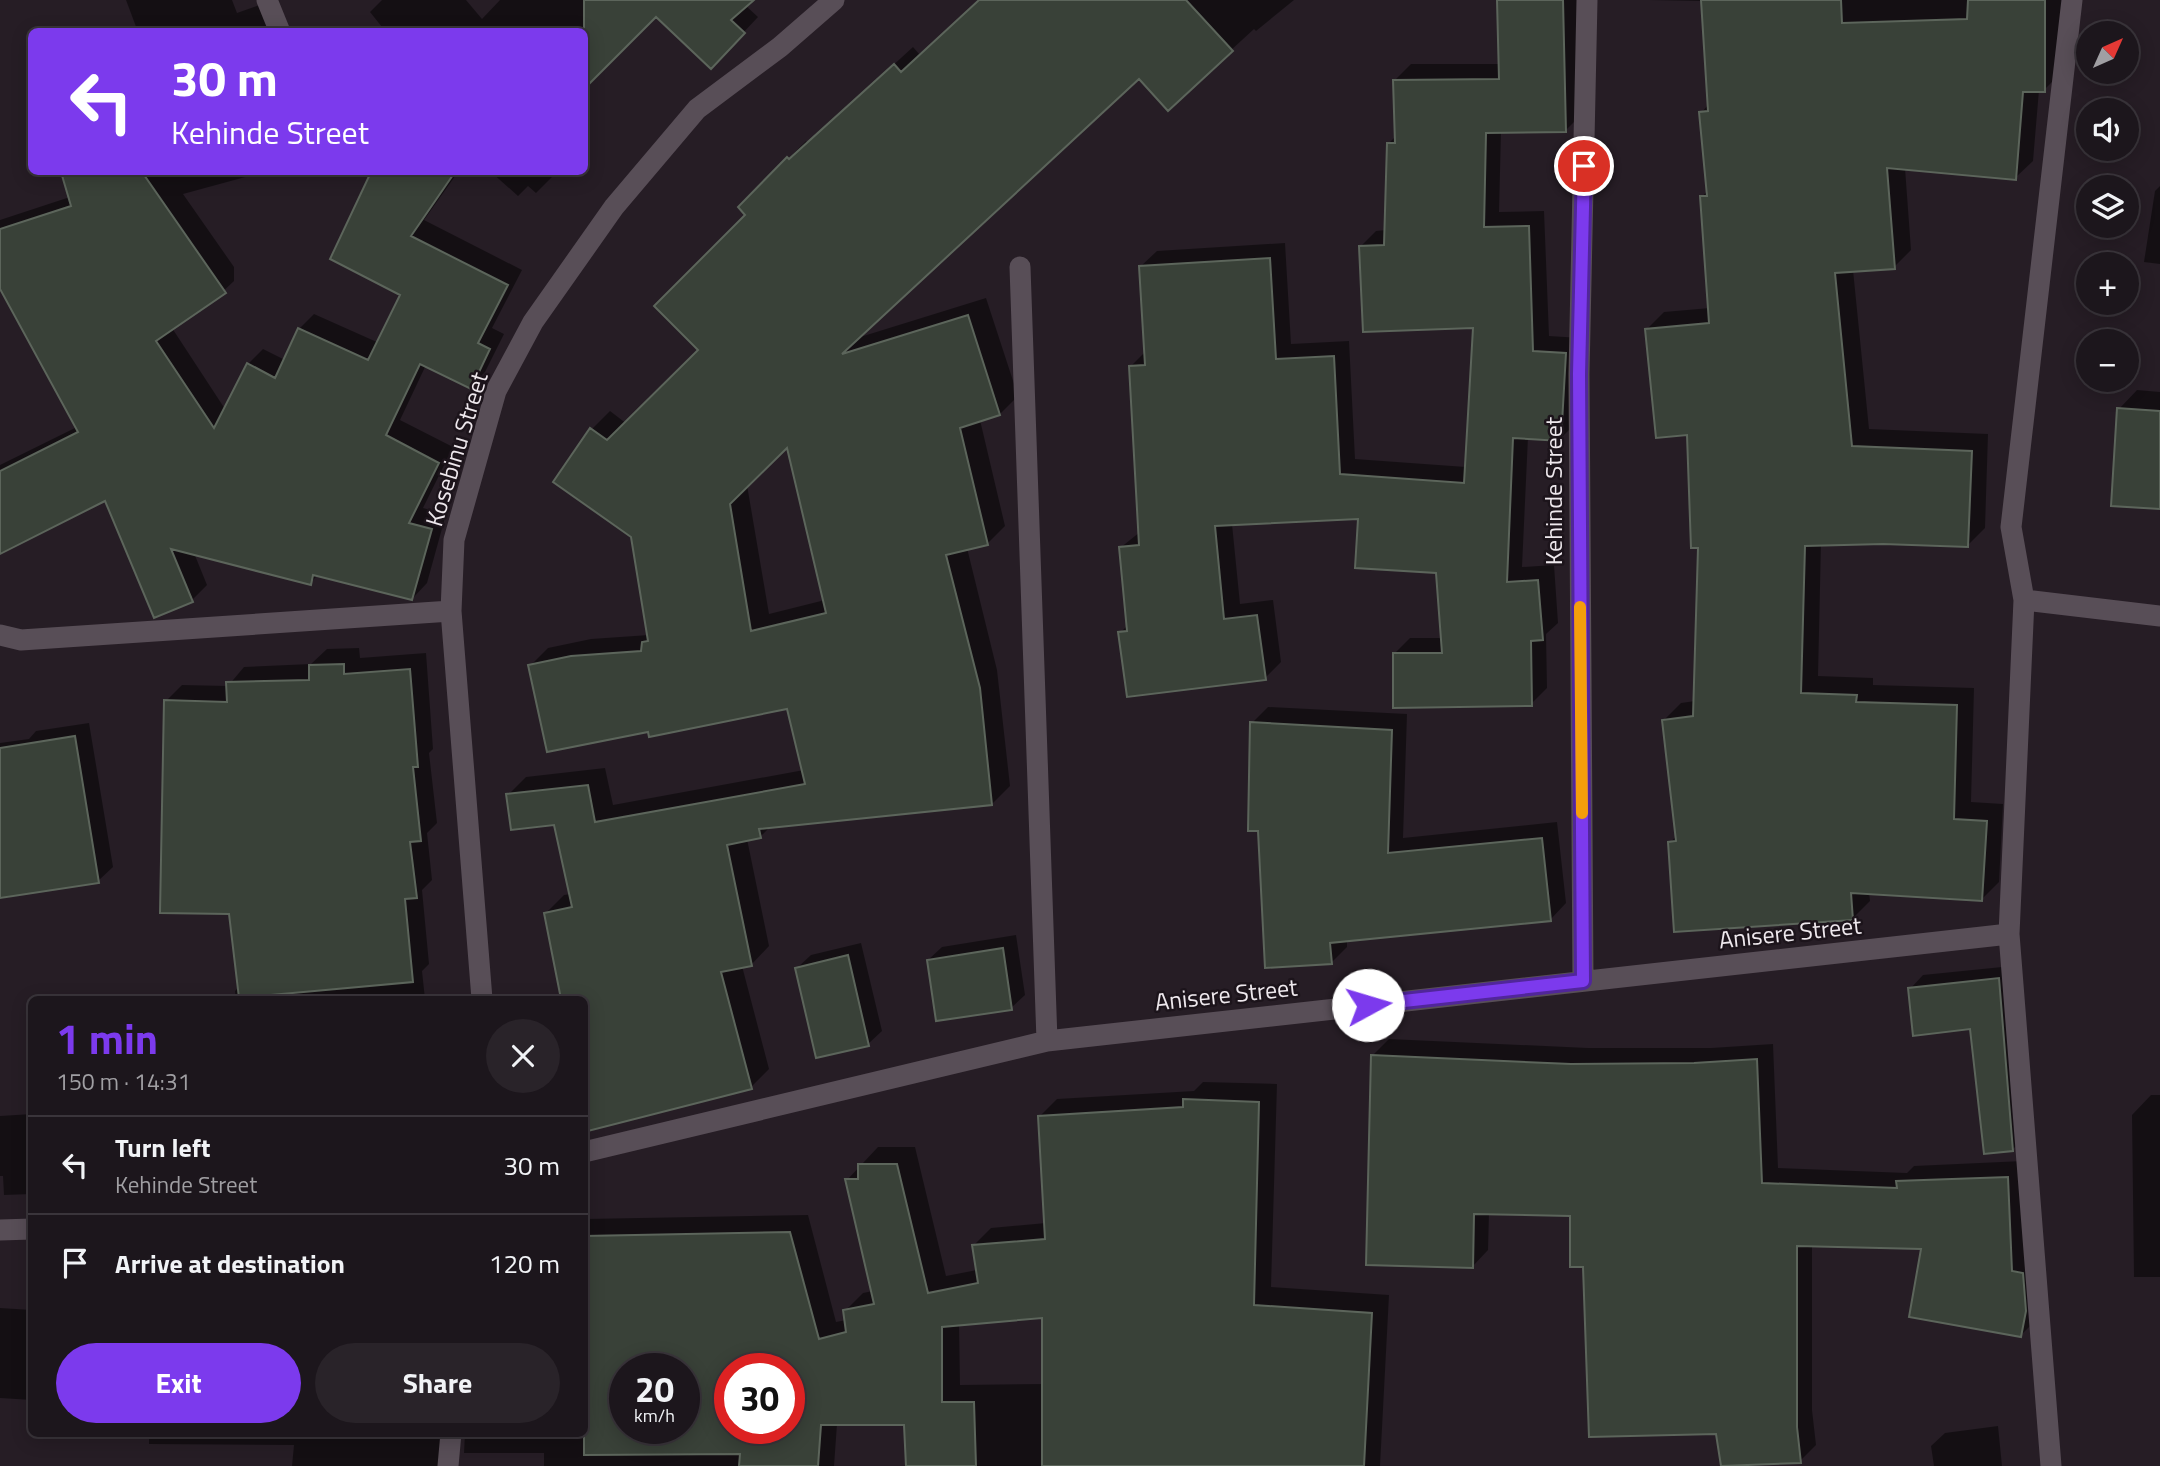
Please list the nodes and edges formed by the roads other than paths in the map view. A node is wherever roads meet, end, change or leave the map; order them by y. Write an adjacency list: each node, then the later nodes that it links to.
1 (267, 0): 5 (street)
2 (834, 0): 8 (street, Kosebinu Street)
3 (1587, 0): 12 (street, Kehinde Street)
4 (2071, 0): 7 (street)
5 (278, 28)
6 (1020, 267): 14 (street)
7 (2024, 600): 9 (street); 11 (street)
8 (451, 611): 10 (street); 13 (street, Kosebinu Street)
9 (2160, 616)
10 (0, 635)
11 (2009, 934): 12 (street, Anisere Street); 20 (street)
12 (1583, 981): 14 (street, Anisere Street)
13 (482, 996)
14 (1047, 1041): 15 (street, Anisere Street)
15 (588, 1151)
16 (28, 1229): 17 (street)
17 (0, 1230)
18 (450, 1437): 19 (street)
19 (448, 1466)
20 (2051, 1466)

